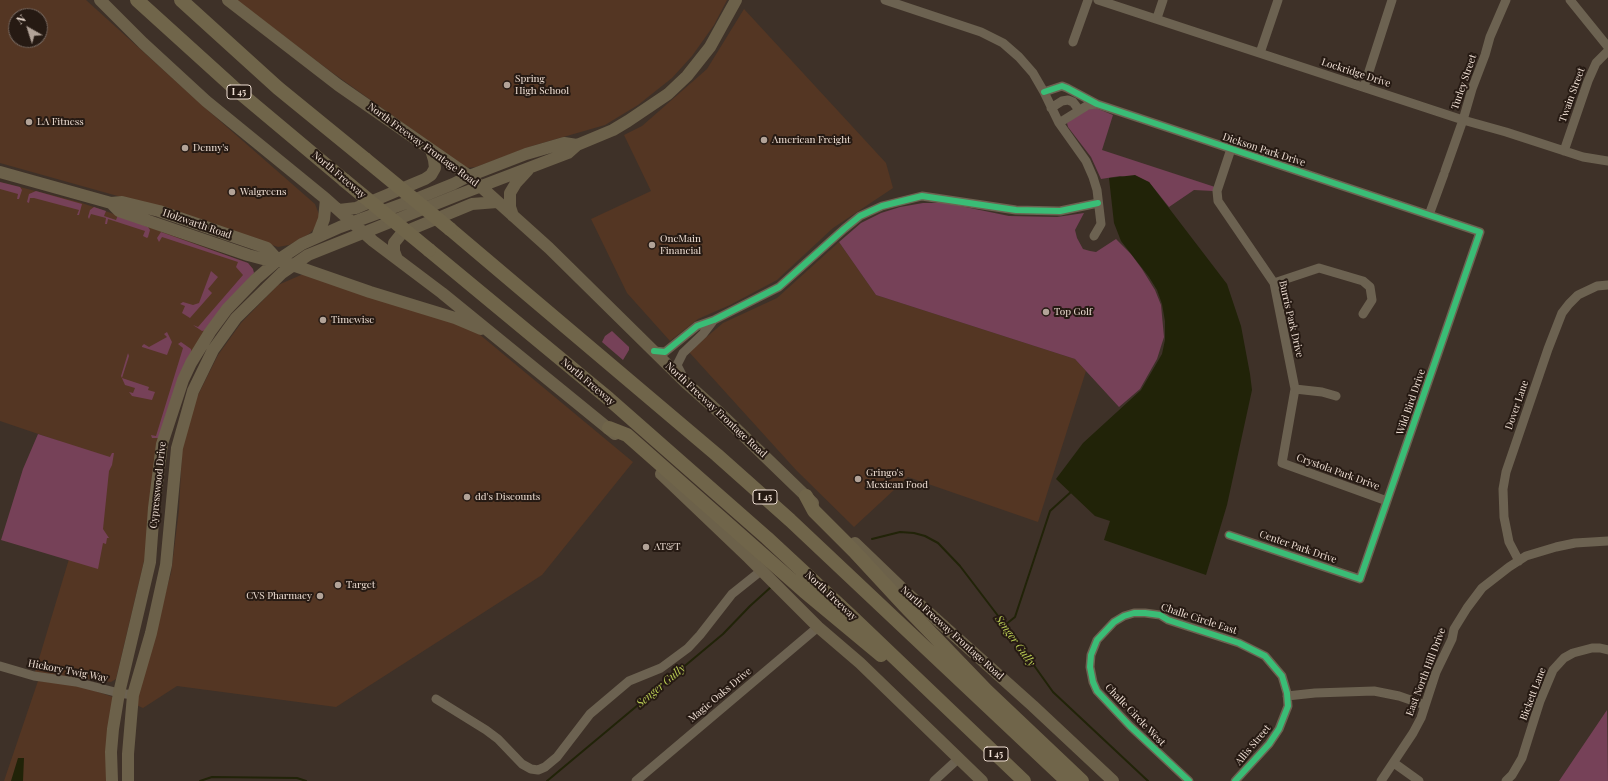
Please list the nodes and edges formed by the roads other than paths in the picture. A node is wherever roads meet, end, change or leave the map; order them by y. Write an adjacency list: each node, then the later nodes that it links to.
1 (100, 0): 35 (main road)
2 (137, 0): 83 (highway, North Freeway / I 45, bridge)
3 (228, 0): 28 (main road, North Freeway Frontage Road)
4 (736, 0): 26 (main road)
5 (885, 0): 20 (street)
6 (1088, 0): 15 (street)
7 (1098, 0): 14 (street, Lockridge Drive)
8 (1163, 0): 14 (street)
9 (1278, 0): 18 (street)
10 (1392, 0): 19 (street)
11 (1506, 0): 24 (street, Turley Street)
12 (1570, 0): 16 (street)
13 (182, 1): 94 (highway, I 45, bridge)
14 (1157, 18): 18 (street, Lockridge Drive)
15 (1073, 42)
16 (1608, 47)
17 (1608, 50): 29 (street, Twain Street)
18 (1260, 53): 19 (street, Lockridge Drive)
19 (1364, 87): 24 (street, Lockridge Drive)
20 (1044, 92): 21 (street, Dickson Park Drive); 22 (street)
21 (1097, 104): 23 (street); 27 (street, Dickson Park Drive)
22 (1051, 108): 23 (street); 25 (street)
23 (1078, 110): 25 (street)
24 (1463, 120): 29 (street, Lockridge Drive); 40 (street, Turley Street)
25 (1059, 123): 38 (street)
26 (577, 145): 31 (main road, Cypresswood Drive); 33 (main road, Cypresswood Drive)
27 (1231, 149): 40 (street, Dickson Park Drive); 52 (street, Burris Park Drive)
28 (431, 150): 33 (main road, North Freeway Frontage Road); 39 (main road)
29 (1564, 151): 30 (street, Lockridge Drive)
30 (1608, 161)
31 (530, 168): 34 (main road, Cypresswood Drive); 41 (main road)
32 (0, 172): 37 (main road, Holzwarth Road)
33 (469, 176): 34 (main road, North Freeway Frontage Road); 42 (main road, Cypresswood Drive)
34 (480, 186): 36 (main road, North Freeway Frontage Road); 43 (main road, Cypresswood Drive)
35 (326, 199): 39 (main road); 46 (main road)
36 (497, 202): 41 (main road, North Freeway Frontage Road); 48 (main road)
37 (111, 203): 47 (main road, Holzwarth Road); 49 (main road, Holzwarth Road)
38 (1098, 203): 45 (street); 55 (street)
39 (339, 210): 42 (main road)
40 (1429, 215): 44 (street, Dickson Park Drive)
41 (513, 216): 57 (main road, North Freeway Frontage Road)
42 (354, 223): 43 (main road); 46 (main road, Cypresswood Drive)
43 (362, 232): 48 (main road); 50 (main road, Cypresswood Drive)
44 (1480, 232): 66 (street, Wild Bird Drive)
45 (1094, 236)
46 (317, 237): 49 (main road, Cypresswood Drive)
47 (248, 255): 49 (main road, Holzwarth Road); 51 (main road)
48 (397, 259): 56 (main road)
49 (278, 260): 50 (main road, Holzwarth Road); 51 (main road, Cypresswood Drive)
50 (292, 265): 56 (main road, Holzwarth Road); 63 (main road, Cypresswood Drive)
51 (257, 278): 62 (main road, Cypresswood Drive)
52 (1274, 283): 54 (street); 59 (street, Burris Park Drive)
53 (1608, 285): 69 (street, Dover Lane)
54 (1363, 314)
55 (714, 320): 57 (street); 58 (street)
56 (493, 334): 61 (main road)
57 (654, 351): 58 (main road, North Freeway Frontage Road)
58 (685, 382): 65 (main road, North Freeway Frontage Road)
59 (1295, 389): 60 (street); 64 (street, Burris Park Drive)
60 (1336, 396)
61 (609, 428): 72 (main road); 83 (highway)
62 (162, 444): 63 (main road); 70 (main road, Cypresswood Drive)
63 (177, 448): 71 (main road, Cypresswood Drive)
64 (1282, 464): 66 (street, Crystola Park Drive)
65 (806, 496): 95 (highway); 96 (main road, North Freeway Frontage Road)
66 (1387, 501): 73 (street, Wild Bird Drive)
67 (1229, 535): 73 (street, Center Park Drive)
68 (1608, 541): 69 (street, East North Hill Drive)
69 (1519, 561): 82 (street, East North Hill Drive)
70 (150, 562): 71 (main road); 78 (main road, Cypresswood Drive)
71 (166, 565): 79 (main road, Cypresswood Drive)
72 (762, 570): 74 (main road); 81 (street)
73 (1360, 579)
74 (818, 627): 86 (main road); 90 (street, Magic Oaks Drive)
75 (1093, 650): 80 (street, Challe Circle East); 97 (street, Challe Circle West)
76 (1608, 650): 101 (street, Bickett Lane)
77 (0, 666): 78 (street, Hickory Twig Way)
78 (119, 693): 79 (street, Hickory Twig Way); 84 (main road, Cypresswood Drive)
79 (133, 695): 85 (main road, Cypresswood Drive)
80 (1287, 696): 82 (street); 98 (street, Allis Street)
81 (436, 698)
82 (1425, 706): 87 (street, East North Hill Drive)
83 (968, 728): 93 (highway, North Freeway / I 45)
84 (111, 752): 85 (main road); 88 (main road, Cypresswood Drive)
85 (128, 754): 89 (main road, Cypresswood Drive)
86 (958, 759): 91 (street); 92 (main road)
87 (1394, 763): 99 (street, East North Hill Drive); 100 (street)
88 (112, 781)
89 (128, 781)
90 (636, 781)
91 (934, 781)
92 (982, 781)
93 (1024, 781)
94 (1067, 781)
95 (1082, 781)
96 (1112, 781)
97 (1189, 781)
98 (1235, 781)
99 (1382, 781)
100 (1419, 781)
101 (1506, 781)

